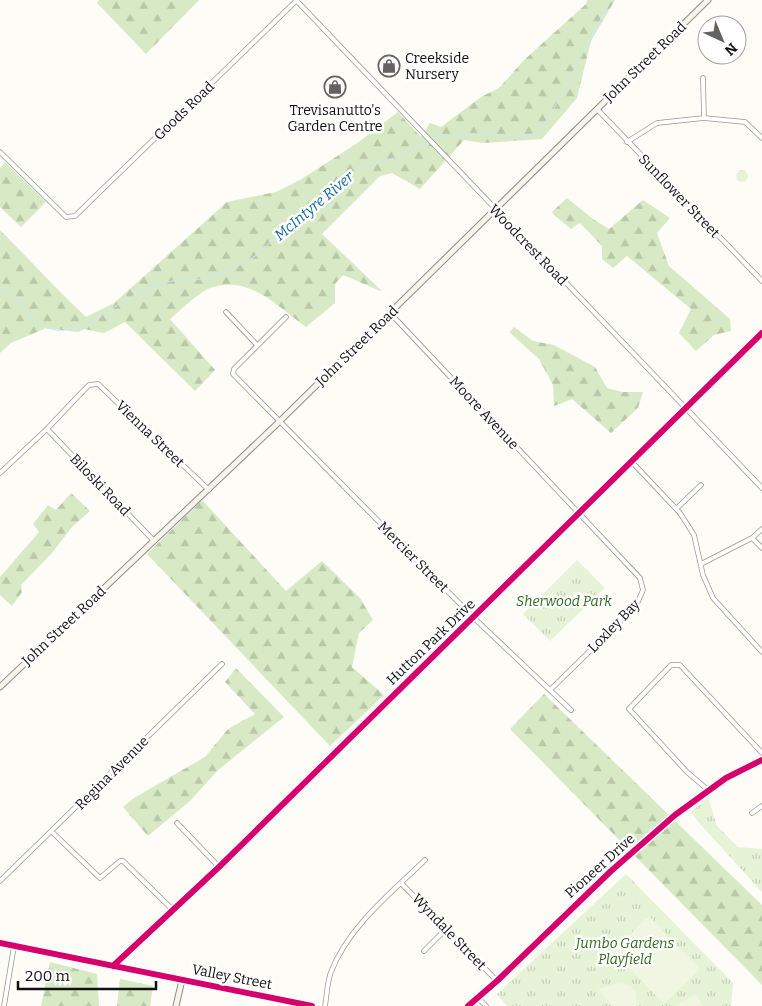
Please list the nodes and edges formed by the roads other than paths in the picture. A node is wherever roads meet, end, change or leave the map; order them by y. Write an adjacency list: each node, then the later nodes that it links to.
1 (297, 0): 8 (street, Goods Road); 9 (street, Woodcrest Road)
2 (708, 0): 4 (main road, John Street Road)
3 (703, 78): 5 (street)
4 (597, 109): 7 (street, Sunflower Street); 9 (main road, John Street Road)
5 (704, 118): 6 (street); 7 (street)
6 (762, 138)
7 (627, 142): 10 (street, Sunflower Street)
8 (0, 152)
9 (494, 209): 12 (main road, John Street Road); 16 (street, Woodcrest Road)
10 (762, 281)
11 (226, 312): 15 (street)
12 (391, 314): 17 (main road, John Street Road); 25 (street, Moore Avenue)
13 (286, 317): 15 (street)
14 (762, 332): 16 (street, Hutton Park Drive)
15 (257, 346): 17 (street, Mercier Street)
16 (686, 409): 19 (street, Hutton Park Drive); 22 (street, Woodcrest Road)
17 (279, 422): 23 (main road, John Street Road); 31 (street, Mercier Street)
18 (46, 429): 20 (street); 23 (street, Vienna Street); 28 (street, Biloski Road)
19 (631, 461): 24 (street); 25 (street, Hutton Park Drive)
20 (0, 473)
21 (701, 485): 24 (street)
22 (762, 488)
23 (209, 490): 28 (main road, John Street Road)
24 (677, 508): 30 (street)
25 (578, 513): 31 (street, Hutton Park Drive); 35 (street, Loxley Bay)
26 (762, 529): 27 (street)
27 (752, 538): 29 (street); 30 (street)
28 (154, 541): 34 (main road, John Street Road)
29 (762, 548)
30 (701, 564): 32 (street)
31 (474, 618): 35 (street, Mercier Street); 45 (street, Hutton Park Drive)
32 (762, 652)
33 (222, 664): 43 (street, Regina Avenue)
34 (0, 687)
35 (550, 690): 36 (street, Mercier Street)
36 (572, 710)
37 (762, 753): 39 (street)
38 (762, 760): 39 (main road, Pioneer Drive)
39 (708, 790): 55 (main road, Pioneer Drive)
40 (762, 806): 41 (street)
41 (752, 814)
42 (176, 823): 45 (street)
43 (52, 832): 46 (street, Regina Avenue); 48 (street)
44 (425, 860): 47 (street)
45 (219, 867): 48 (street, Hutton Park Drive)
46 (0, 881)
47 (401, 883): 49 (street, Wyndale Street); 60 (street)
48 (173, 910): 53 (street, Hutton Park Drive)
49 (446, 929): 52 (street); 55 (street, Wyndale Street)
50 (0, 943): 51 (main road, Valley Street)
51 (14, 946): 53 (main road, Valley Street); 57 (street)
52 (424, 950)
53 (113, 966): 54 (main road, Valley Street)
54 (182, 980): 58 (main road); 59 (main road, Valley Street)
55 (497, 981): 56 (main road, Pioneer Drive)
56 (478, 998): 61 (main road, Pioneer Drive); 62 (street)
57 (4, 1006)
58 (176, 1006)
59 (312, 1006)
60 (325, 1006)
61 (468, 1006)
62 (486, 1006)

